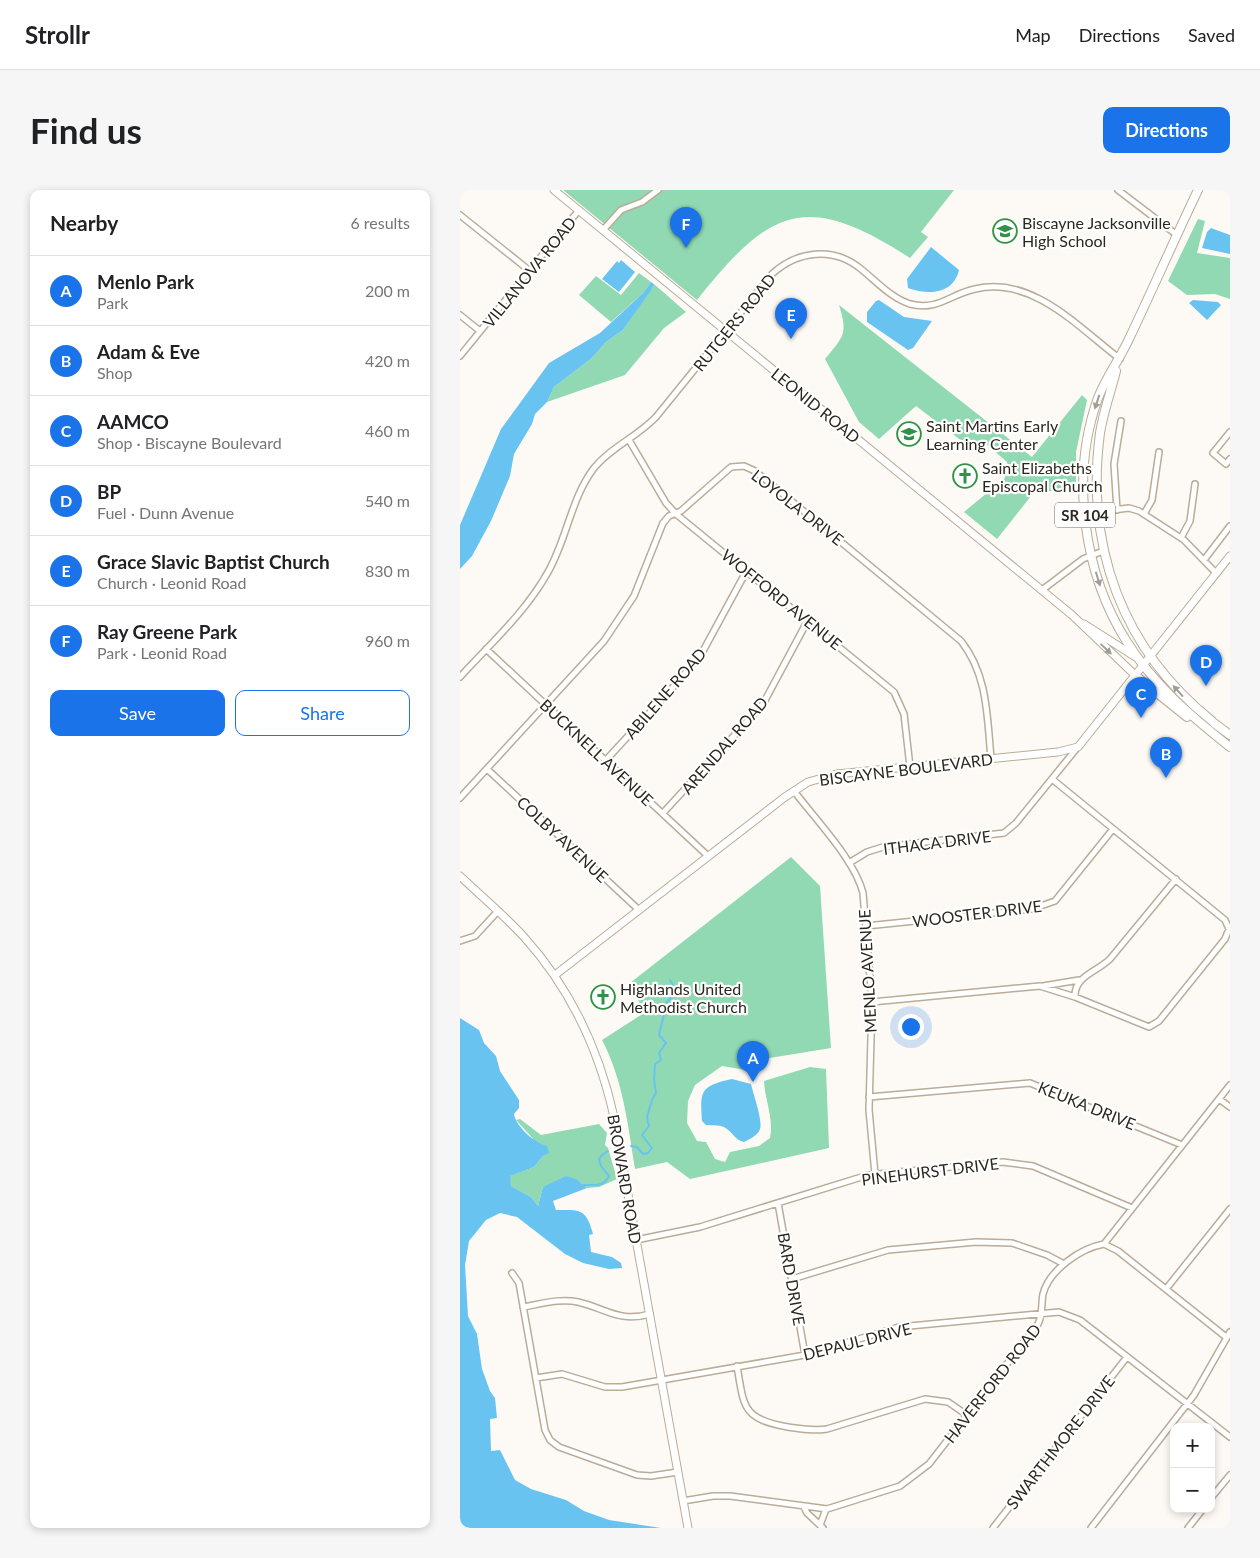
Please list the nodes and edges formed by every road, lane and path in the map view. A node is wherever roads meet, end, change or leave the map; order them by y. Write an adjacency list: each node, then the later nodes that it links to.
1 (554, 190): 5 (street, LEONID ROAD)
2 (658, 190): 7 (street)
3 (1118, 190): 8 (street)
4 (1198, 190): 8 (main road, SR 104)
5 (579, 210): 7 (street, LEONID ROAD); 9 (street, VILLANOVA ROAD)
6 (460, 215): 9 (street)
7 (603, 230): 11 (street, LEONID ROAD)
8 (1177, 235): 14 (main road, SR 104)
9 (530, 271): 12 (street, VILLANOVA ROAD)
10 (460, 315): 12 (street)
11 (726, 331): 14 (street, RUTGERS ROAD); 17 (street, RUTGERS ROAD); 35 (street, LEONID ROAD)
12 (480, 332): 13 (street, VILLANOVA ROAD)
13 (460, 356)
14 (1120, 359): 20 (main road, SR 104, one-way to 20); 21 (main road, SR 104)
15 (1121, 421): 23 (street)
16 (1230, 432): 19 (street)
17 (628, 440): 25 (street, WOFFORD AVENUE); 38 (street, RUTGERS ROAD)
18 (1159, 452): 26 (street)
19 (1230, 459)
20 (1085, 470): 21 (street); 30 (main road, SR 104)
21 (1097, 471): 24 (main road, SR 104)
22 (1195, 484): 28 (street)
23 (1117, 510): 24 (street); 26 (street)
24 (1097, 512): 29 (main road, SR 104)
25 (676, 514): 33 (street, WOFFORD AVENUE); 43 (street, LOYOLA DRIVE); 48 (street, LOYOLA DRIVE)
26 (1144, 514): 28 (street)
27 (1230, 526): 32 (street)
28 (1182, 538): 32 (street)
29 (1103, 552): 30 (street); 39 (main road, SR 104)
30 (1092, 556): 35 (street); 40 (main road, SR 104, one-way to 40)
31 (1230, 556): 34 (street)
32 (1204, 560): 34 (street)
33 (747, 570): 36 (street, WOFFORD AVENUE); 49 (street, ABILENE ROAD)
34 (1216, 573): 39 (street)
35 (1042, 590): 37 (street, LEONID ROAD)
36 (808, 620): 50 (street, WOFFORD AVENUE); 55 (street, ARENDAL ROAD)
37 (1078, 621): 40 (street, LEONID ROAD); 41 (street, LEONID ROAD, one-way to 41)
38 (486, 649): 42 (street, RUTGERS ROAD); 43 (street, BUCKNELL AVENUE)
39 (1149, 657): 40 (street); 44 (main road, SR 104, one-way to 39)
40 (1144, 664): 41 (street); 45 (main road, SR 104)
41 (1136, 676): 45 (main road); 46 (street)
42 (460, 677)
43 (547, 705): 49 (street, BUCKNELL AVENUE); 51 (street, LOYOLA DRIVE)
44 (1230, 735)
45 (1216, 736): 47 (main road, SR 104)
46 (1078, 747): 48 (street, BISCAYNE BOULEVARD); 52 (street, ITHACA DRIVE)
47 (1230, 747)
48 (991, 758): 50 (street, BISCAYNE BOULEVARD)
49 (606, 760): 55 (street, BUCKNELL AVENUE)
50 (910, 767): 53 (street, BISCAYNE BOULEVARD)
51 (488, 769): 54 (street, LOYOLA DRIVE); 61 (street, COLBY AVENUE)
52 (1052, 779): 56 (street); 58 (street, ITHACA DRIVE)
53 (794, 791): 57 (street, BISCAYNE BOULEVARD); 58 (street, MENLO AVENUE)
54 (460, 798)
55 (663, 813): 57 (street, BUCKNELL AVENUE)
56 (1113, 829): 60 (street); 63 (street, WOOSTER DRIVE)
57 (708, 856): 61 (street, BISCAYNE BOULEVARD)
58 (849, 863): 63 (street, MENLO AVENUE)
59 (460, 876): 62 (street, BROWARD ROAD)
60 (1176, 879): 64 (street); 67 (street)
61 (639, 910): 66 (street, BISCAYNE BOULEVARD)
62 (498, 911): 65 (street); 66 (street, BROWARD ROAD)
63 (866, 926): 70 (street, MENLO AVENUE)
64 (1229, 929): 69 (street)
65 (460, 941)
66 (555, 975): 80 (street, BROWARD ROAD)
67 (1079, 980): 68 (street); 69 (street)
68 (1040, 986): 69 (street); 70 (street)
69 (1074, 997)
70 (872, 1002): 72 (street, MENLO AVENUE)
71 (1230, 1085): 73 (street)
72 (869, 1097): 75 (street, KEUKA DRIVE); 76 (street, MENLO AVENUE)
73 (1219, 1099): 74 (street); 75 (street)
74 (1230, 1107)
75 (1182, 1145): 78 (street)
76 (875, 1174): 77 (street, PINEHURST DRIVE); 78 (street, PINEHURST DRIVE)
77 (778, 1203): 80 (street, PINEHURST DRIVE); 84 (street, BARD DRIVE)
78 (1132, 1208): 81 (street)
79 (1230, 1209): 85 (street)
80 (636, 1240): 88 (street, BROWARD ROAD)
81 (1104, 1244): 82 (street, HAVERFORD ROAD); 85 (street)
82 (1064, 1264): 84 (street); 87 (street, HAVERFORD ROAD)
83 (512, 1273): 86 (street)
84 (792, 1279): 91 (street, BARD DRIVE)
85 (1166, 1289): 90 (street)
86 (523, 1307): 88 (street); 94 (street)
87 (1042, 1313): 91 (street, DEPAUL DRIVE); 92 (street, DEPAUL DRIVE); 97 (street, HAVERFORD ROAD)
88 (650, 1314): 95 (street, BROWARD ROAD)
89 (1230, 1332): 90 (street)
90 (1226, 1337): 96 (street)
91 (805, 1355): 93 (street, DEPAUL DRIVE)
92 (1127, 1357): 96 (street, DEPAUL DRIVE); 108 (street, SWARTHMORE DRIVE)
93 (737, 1366): 95 (street, DEPAUL DRIVE); 97 (street)
94 (536, 1378): 95 (street, DEPAUL DRIVE); 99 (street)
95 (661, 1380): 99 (street, BROWARD ROAD)
96 (1187, 1404): 98 (street, DEPAUL DRIVE); 109 (street)
97 (967, 1414): 104 (street, HAVERFORD ROAD)
98 (1230, 1437)
99 (678, 1472): 102 (street, BROWARD ROAD)
100 (1230, 1474): 101 (street)
101 (1215, 1493)
102 (683, 1501): 103 (street, HAVERFORD ROAD); 107 (street, BROWARD ROAD)
103 (804, 1507): 104 (street, HAVERFORD ROAD); 106 (street)
104 (826, 1509): 106 (street)
105 (1200, 1513): 110 (street)
106 (822, 1527)
107 (688, 1528)
108 (993, 1528)
109 (1090, 1528)
110 (1188, 1528)

